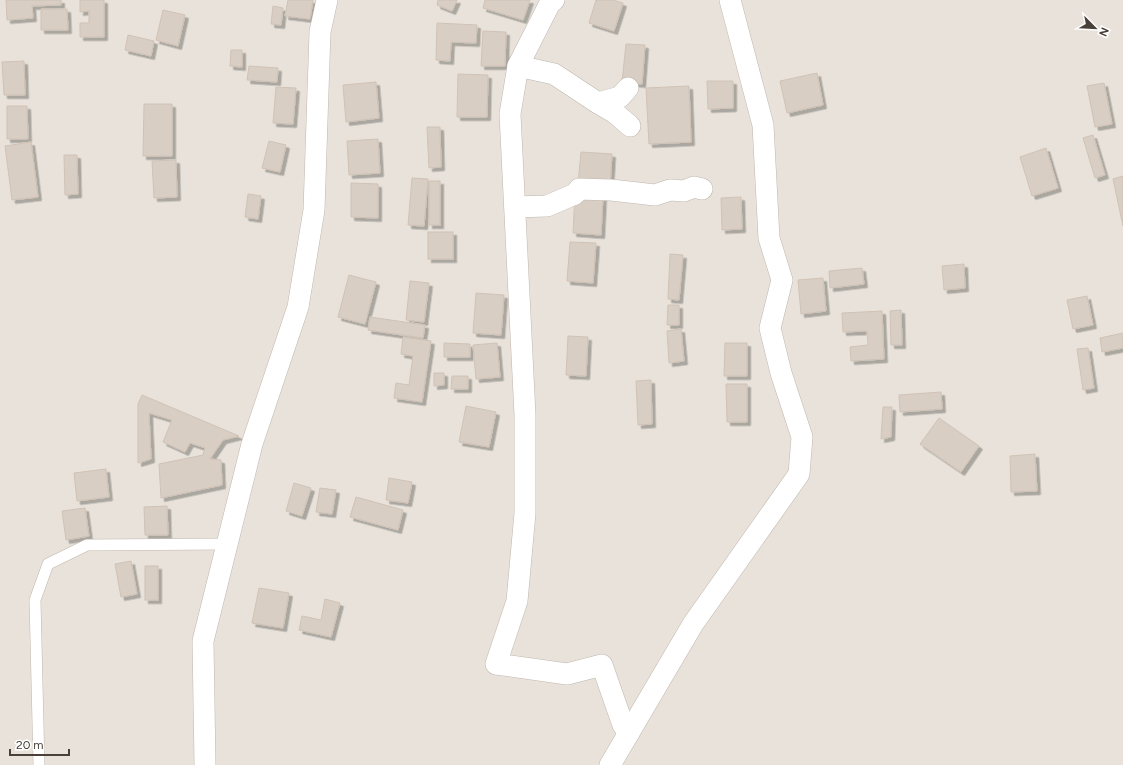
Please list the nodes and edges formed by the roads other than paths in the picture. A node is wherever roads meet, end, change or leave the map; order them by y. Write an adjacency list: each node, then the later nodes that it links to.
1 (327, 0): 10 (street)
2 (554, 0): 4 (street)
3 (730, 0): 11 (street)
4 (518, 66): 6 (street); 9 (street)
5 (628, 88): 6 (street)
6 (598, 103): 7 (street)
7 (630, 126)
8 (702, 189): 9 (street)
9 (515, 207): 11 (street)
10 (228, 544): 12 (lane); 13 (street)
11 (629, 733): 14 (street)
12 (39, 765)
13 (205, 765)
14 (610, 765)

